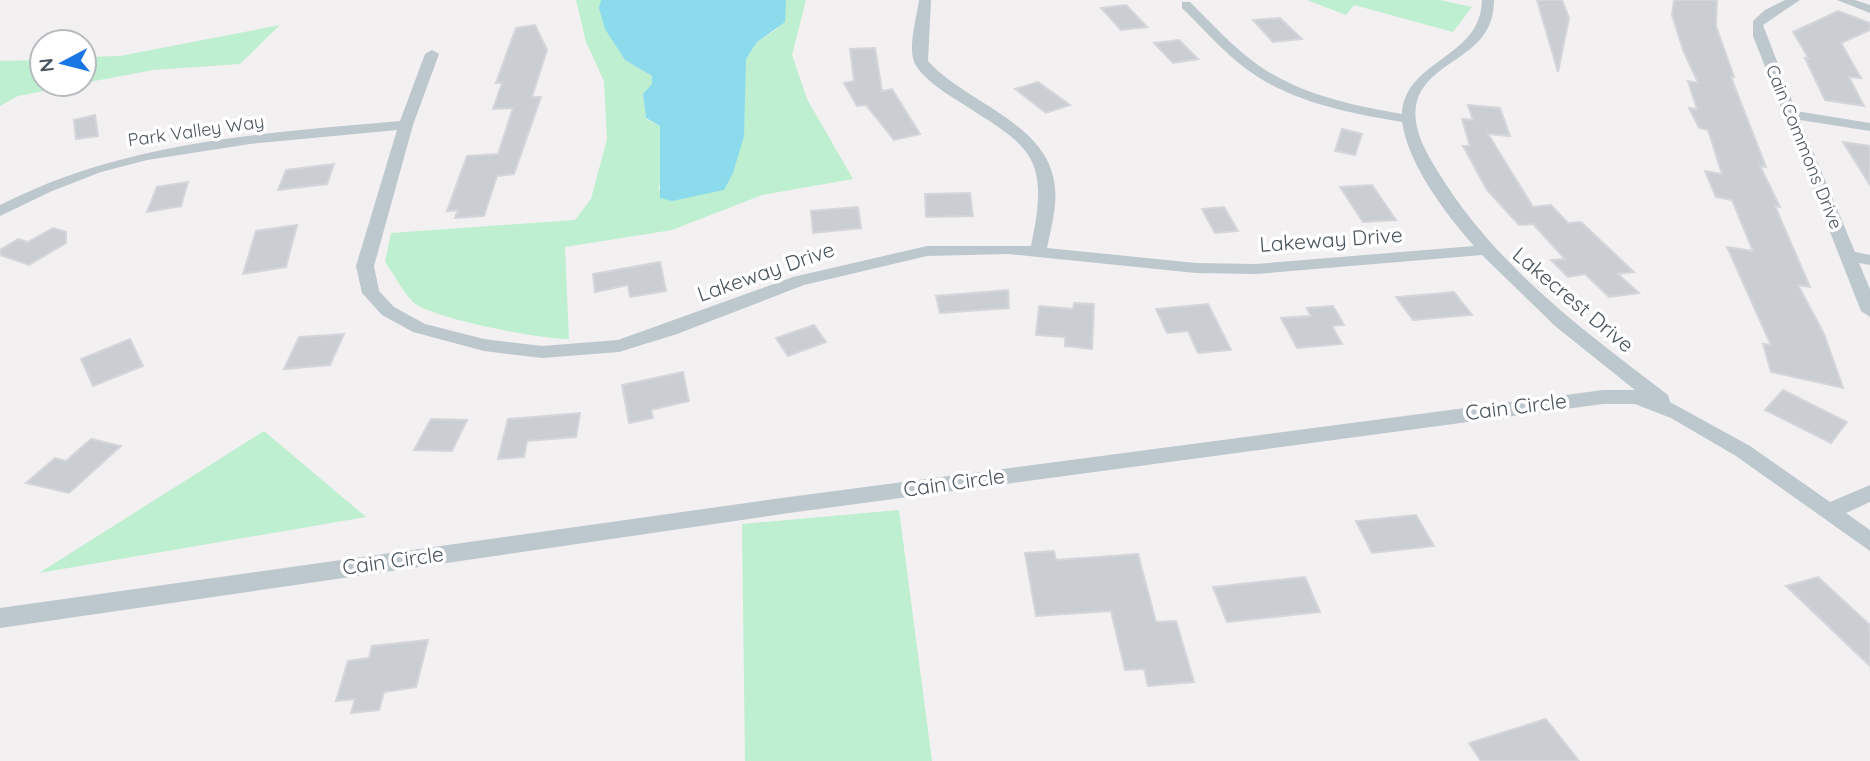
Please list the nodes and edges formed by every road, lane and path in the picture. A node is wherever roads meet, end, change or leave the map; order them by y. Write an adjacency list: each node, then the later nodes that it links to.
1 (925, 0): 14 (street)
2 (1489, 0): 9 (street)
3 (1794, 0): 8 (street, Cain Commons Drive)
4 (1843, 0): 6 (street)
5 (1186, 5): 9 (street)
6 (1870, 9)
7 (432, 54): 10 (street, Lakeway Drive)
8 (1791, 114): 11 (street); 15 (street, Cain Commons Drive)
9 (1407, 119): 13 (street, Lakecrest Drive)
10 (406, 125): 12 (street, Park Valley Way); 14 (street, Lakeway Drive)
11 (1870, 127)
12 (0, 211)
13 (1483, 250): 14 (street, Lakeway Drive); 18 (street, Lakecrest Drive)
14 (1038, 252)
15 (1849, 256): 16 (street); 17 (street, Cain Commons Drive)
16 (1870, 260)
17 (1870, 311)
18 (1678, 414): 20 (street, Cain Circle); 22 (street, Cain Circle)
19 (1870, 493): 20 (street)
20 (1828, 512): 21 (street, Cain Circle)
21 (1870, 542)
22 (0, 618)

